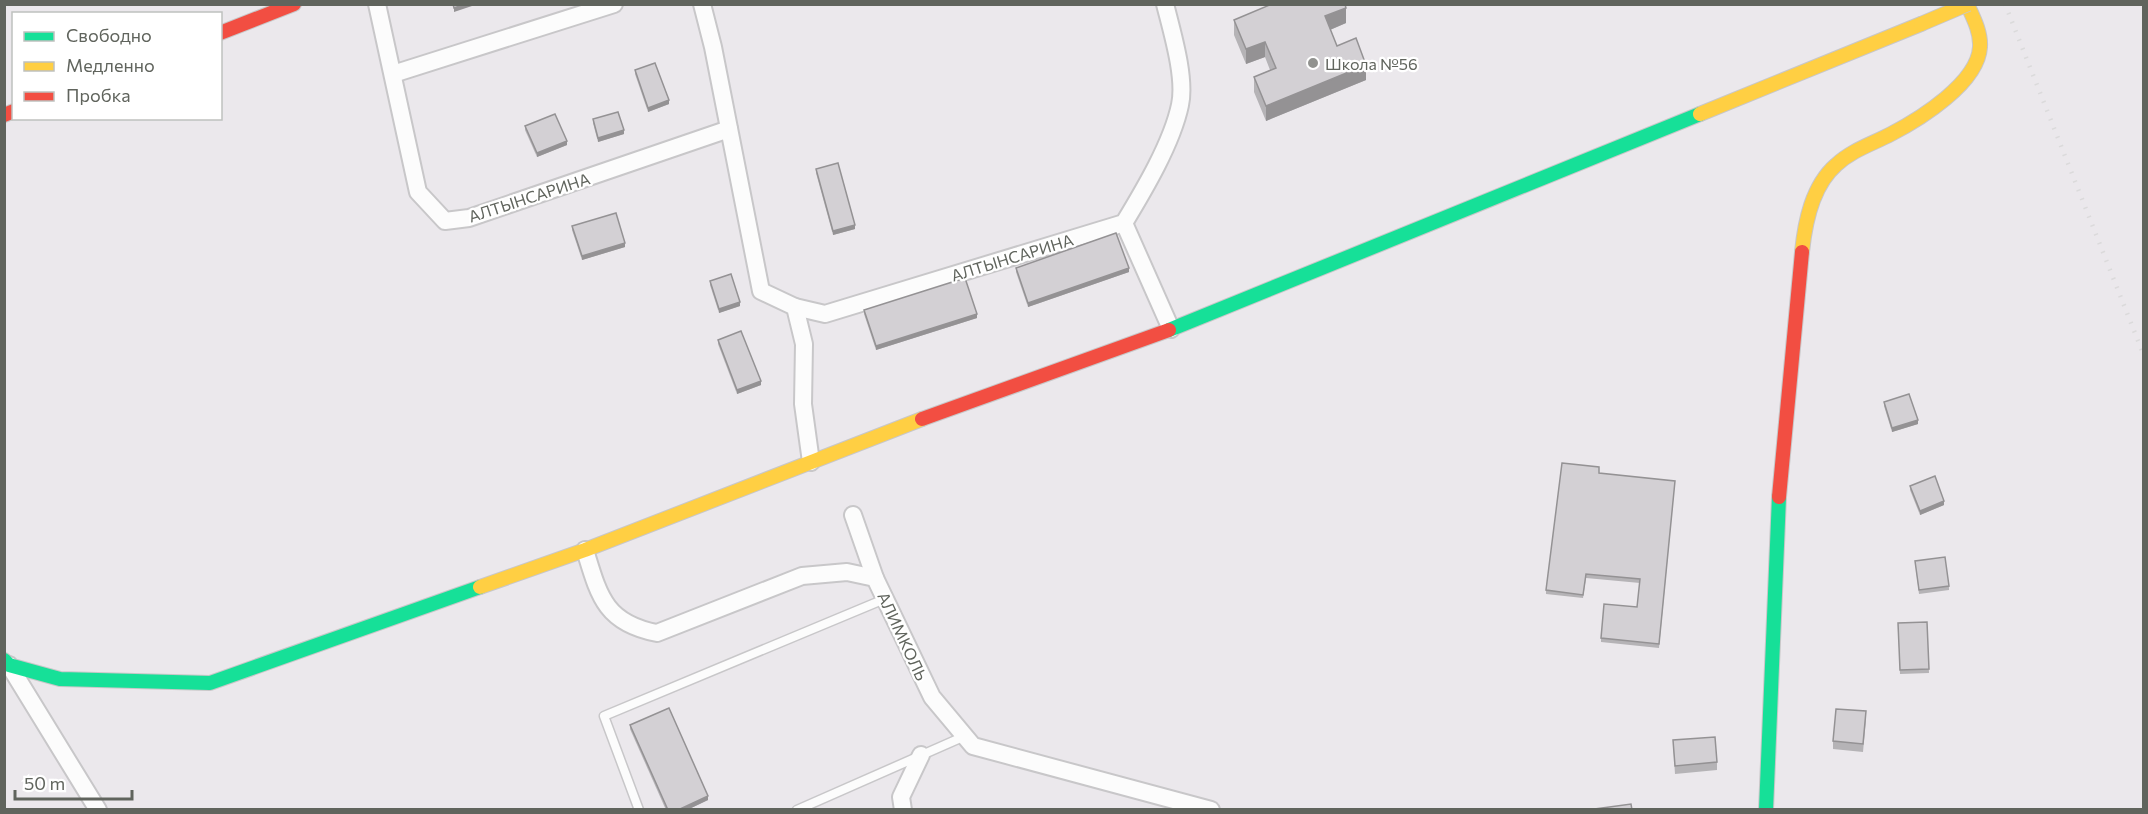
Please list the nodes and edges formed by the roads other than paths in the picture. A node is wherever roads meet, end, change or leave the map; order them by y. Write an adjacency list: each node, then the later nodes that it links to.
1 (294, 4): 7 (street)
2 (377, 4): 8 (street, АЛТЫНСАРИНА)
3 (614, 4): 8 (street)
4 (702, 4): 9 (street, АЛТЫНСАРИНА)
5 (1165, 4): 10 (street)
6 (1968, 4): 12 (street, bridge); 26 (street)
7 (222, 32)
8 (393, 74): 9 (street, АЛТЫНСАРИНА)
9 (729, 129): 11 (street, АЛТЫНСАРИНА)
10 (1124, 223): 11 (street, АЛТЫНСАРИНА); 12 (street)
11 (795, 307): 13 (street)
12 (1171, 329): 13 (street)
13 (811, 462): 15 (street)
14 (853, 515): 16 (street)
15 (585, 550): 16 (street, АЛИМКОЛЬ); 18 (street)
16 (875, 578): 17 (street, АЛИМКОЛЬ)
17 (887, 598): 19 (street, АЛИМКОЛЬ); 22 (lane)
18 (7, 663): 21 (street)
19 (965, 736): 20 (lane); 25 (street, АЛИМКОЛЬ)
20 (921, 755): 23 (lane); 24 (street)
21 (99, 810)
22 (639, 810)
23 (797, 810)
24 (903, 810)
25 (1211, 810)
26 (1766, 810)

